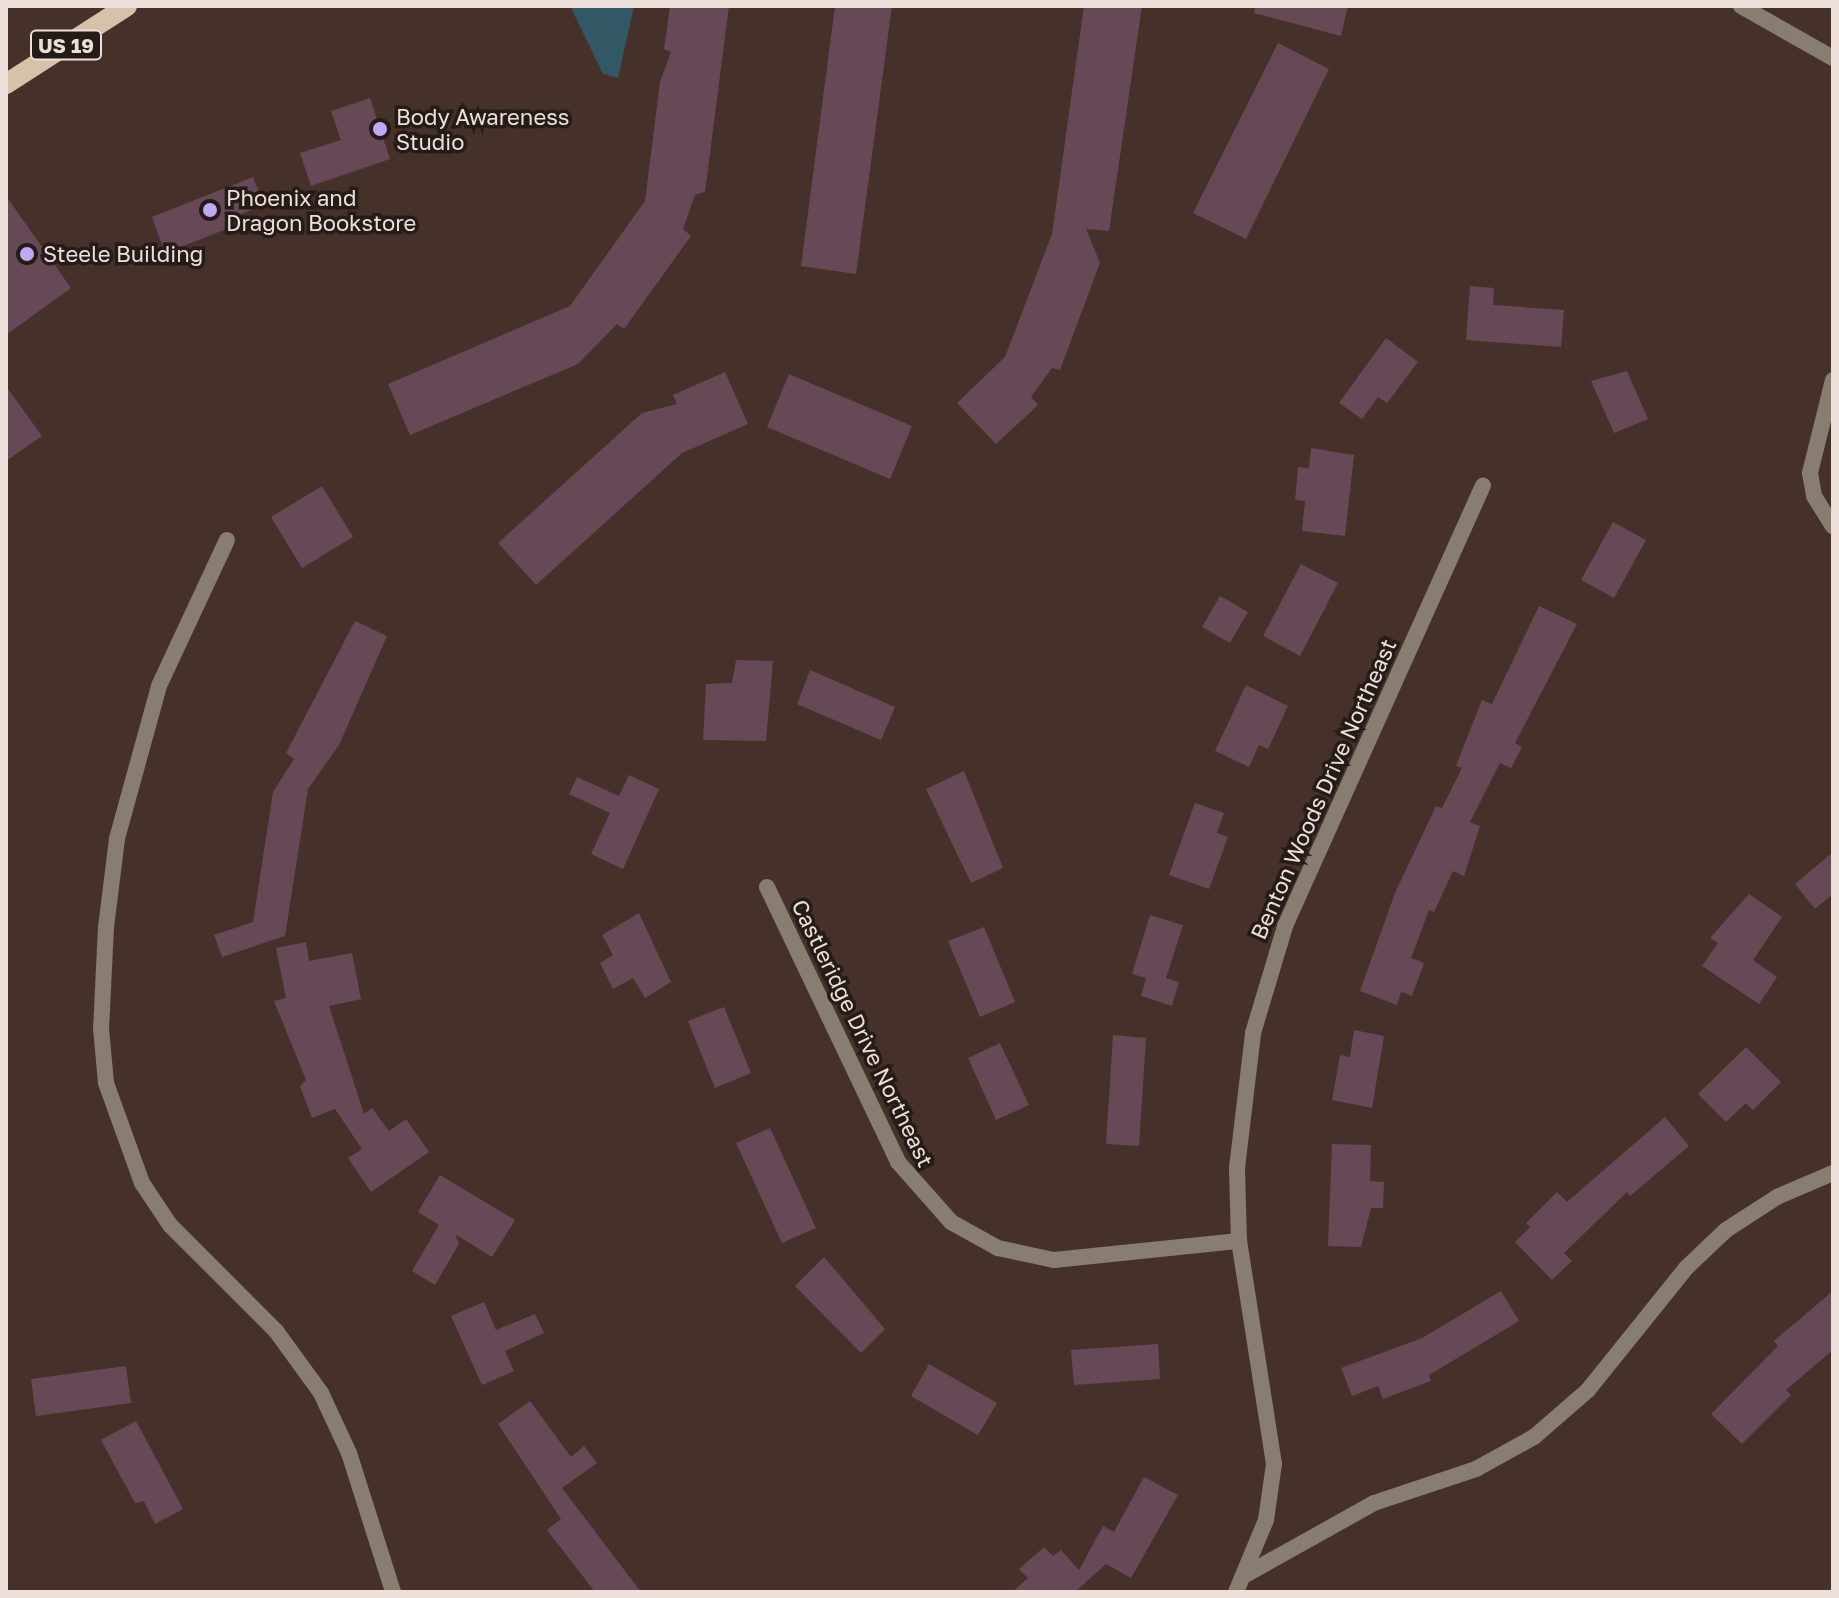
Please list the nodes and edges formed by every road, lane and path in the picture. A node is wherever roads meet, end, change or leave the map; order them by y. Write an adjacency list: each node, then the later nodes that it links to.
1 (127, 6): 4 (main road, US 19)
2 (1741, 6): 3 (street)
3 (1833, 58)
4 (6, 84)
5 (1833, 380): 7 (street)
6 (1483, 485): 11 (street, Benton Woods Drive Northeast)
7 (1833, 527)
8 (227, 540): 13 (street)
9 (767, 887): 11 (street, Castleridge Drive Northeast)
10 (1833, 1173): 12 (street)
11 (1239, 1241): 12 (street, Benton Woods Drive Northeast)
12 (1247, 1574): 14 (street, Benton Woods Drive Northeast)
13 (393, 1592)
14 (1236, 1592)

